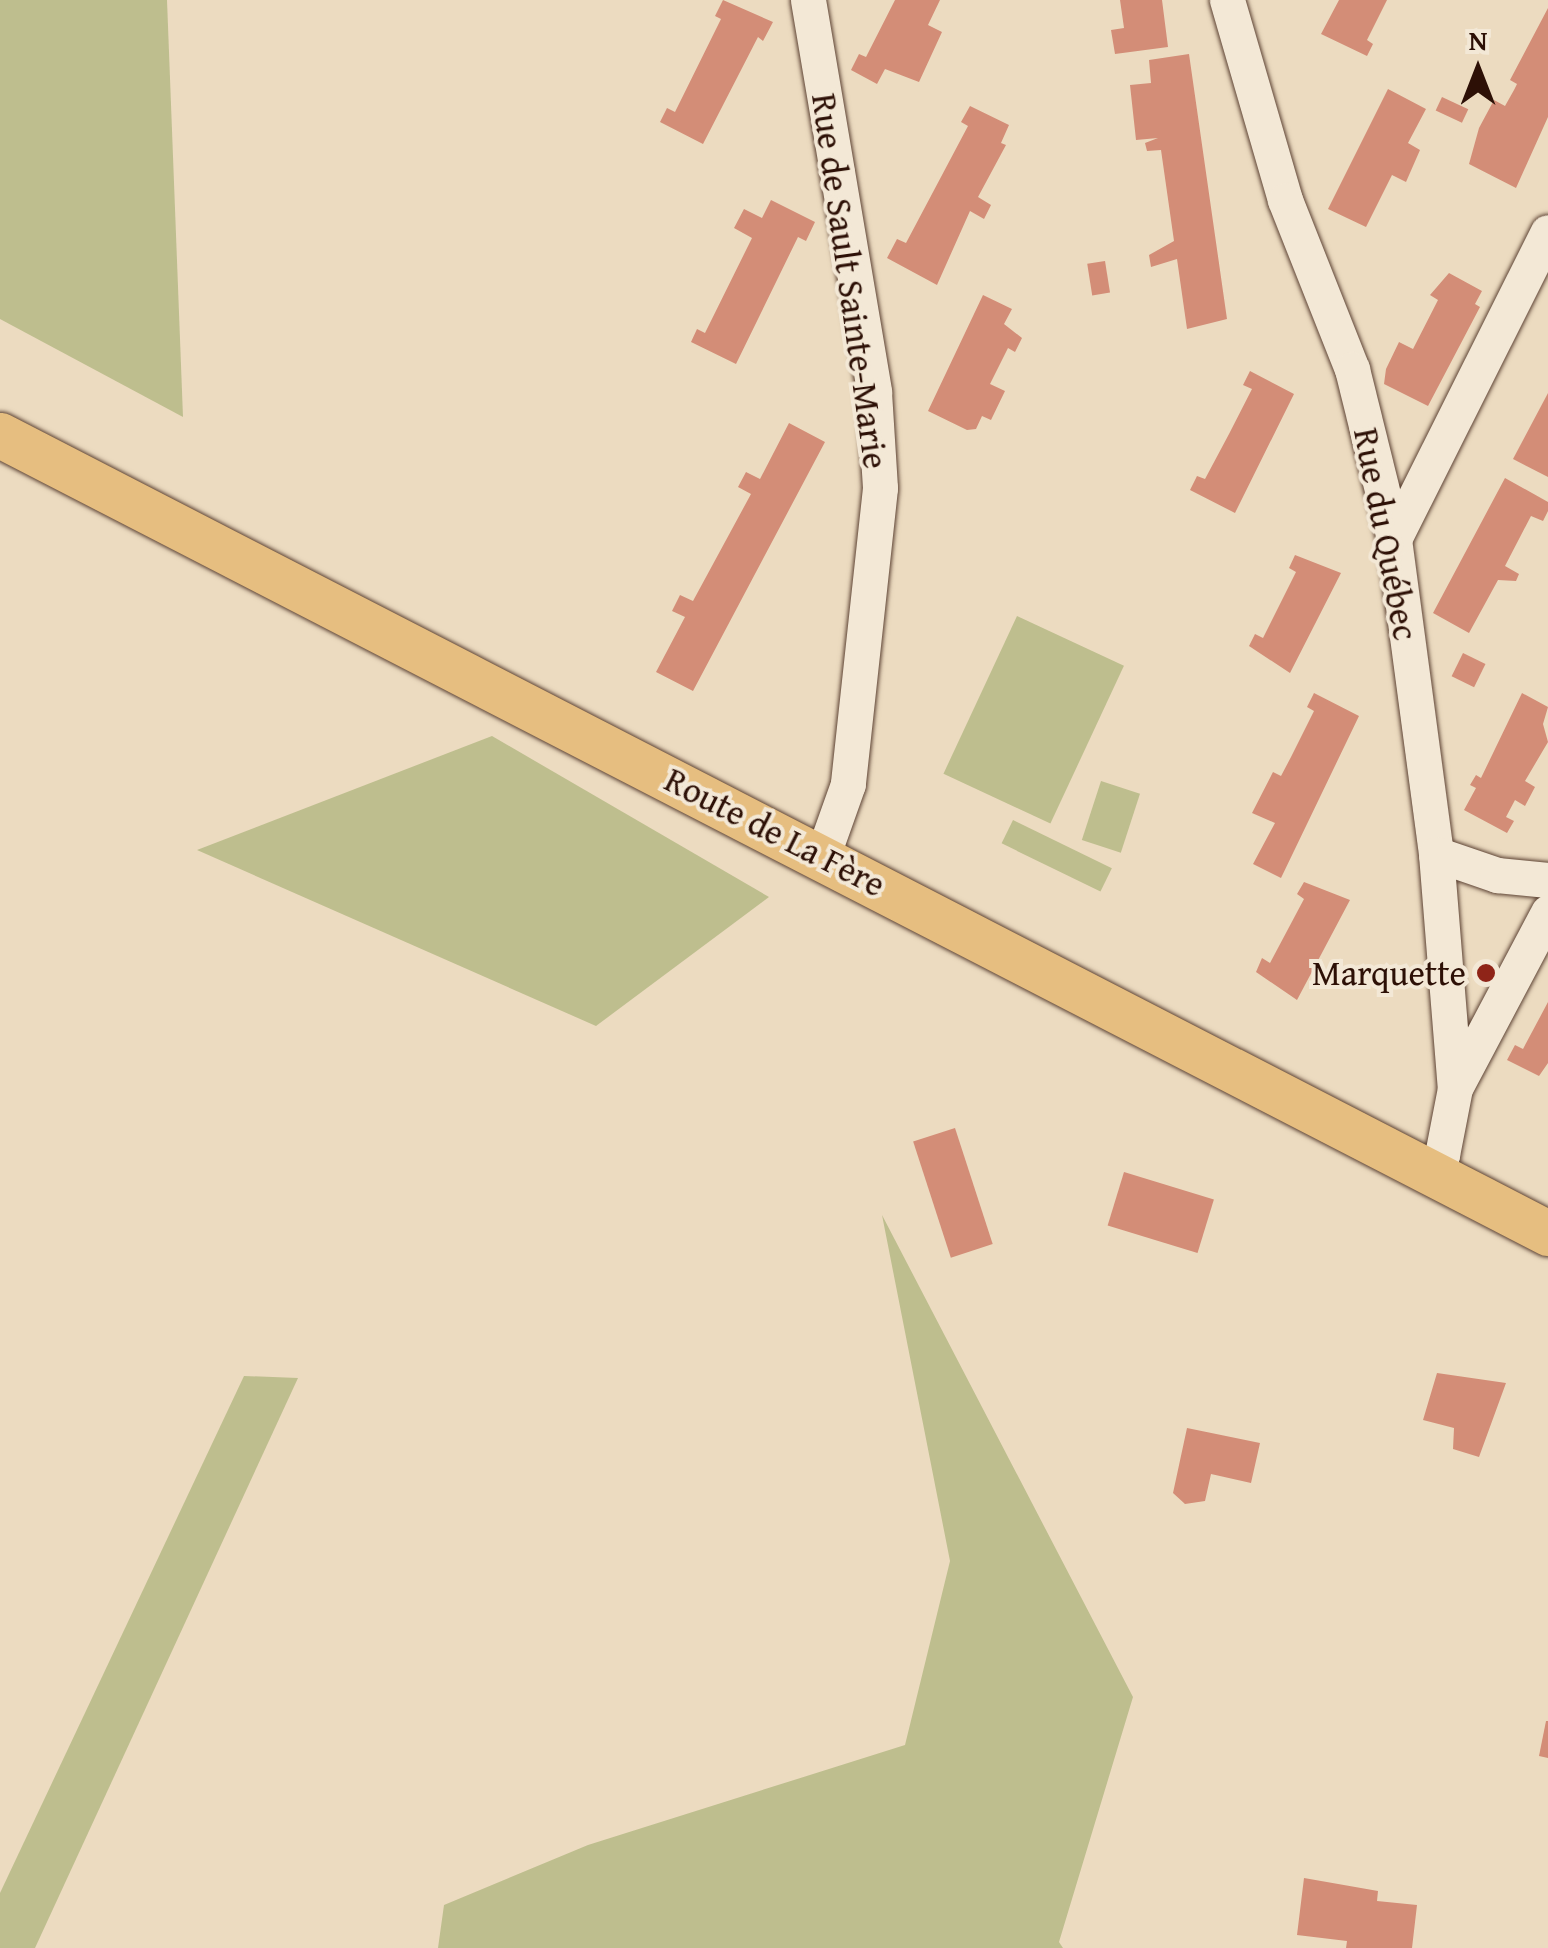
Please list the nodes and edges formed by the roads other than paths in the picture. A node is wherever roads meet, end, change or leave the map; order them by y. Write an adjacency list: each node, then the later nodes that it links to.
1 (808, 0): 7 (street, Rue de Sault Sainte-Marie)
2 (1228, 0): 5 (street, Rue du Québec)
3 (1548, 232): 5 (street)
4 (0, 435): 7 (main road, Route de La Fère)
5 (1394, 539): 6 (street, Rue du Québec)
6 (1436, 854): 8 (street); 10 (street, Rue du Québec)
7 (822, 857): 11 (main road, Route de La Fère)
8 (1548, 880)
9 (1548, 912): 10 (street)
10 (1455, 1088): 11 (street)
11 (1432, 1173): 12 (main road, Route de La Fère)
12 (1548, 1233)

